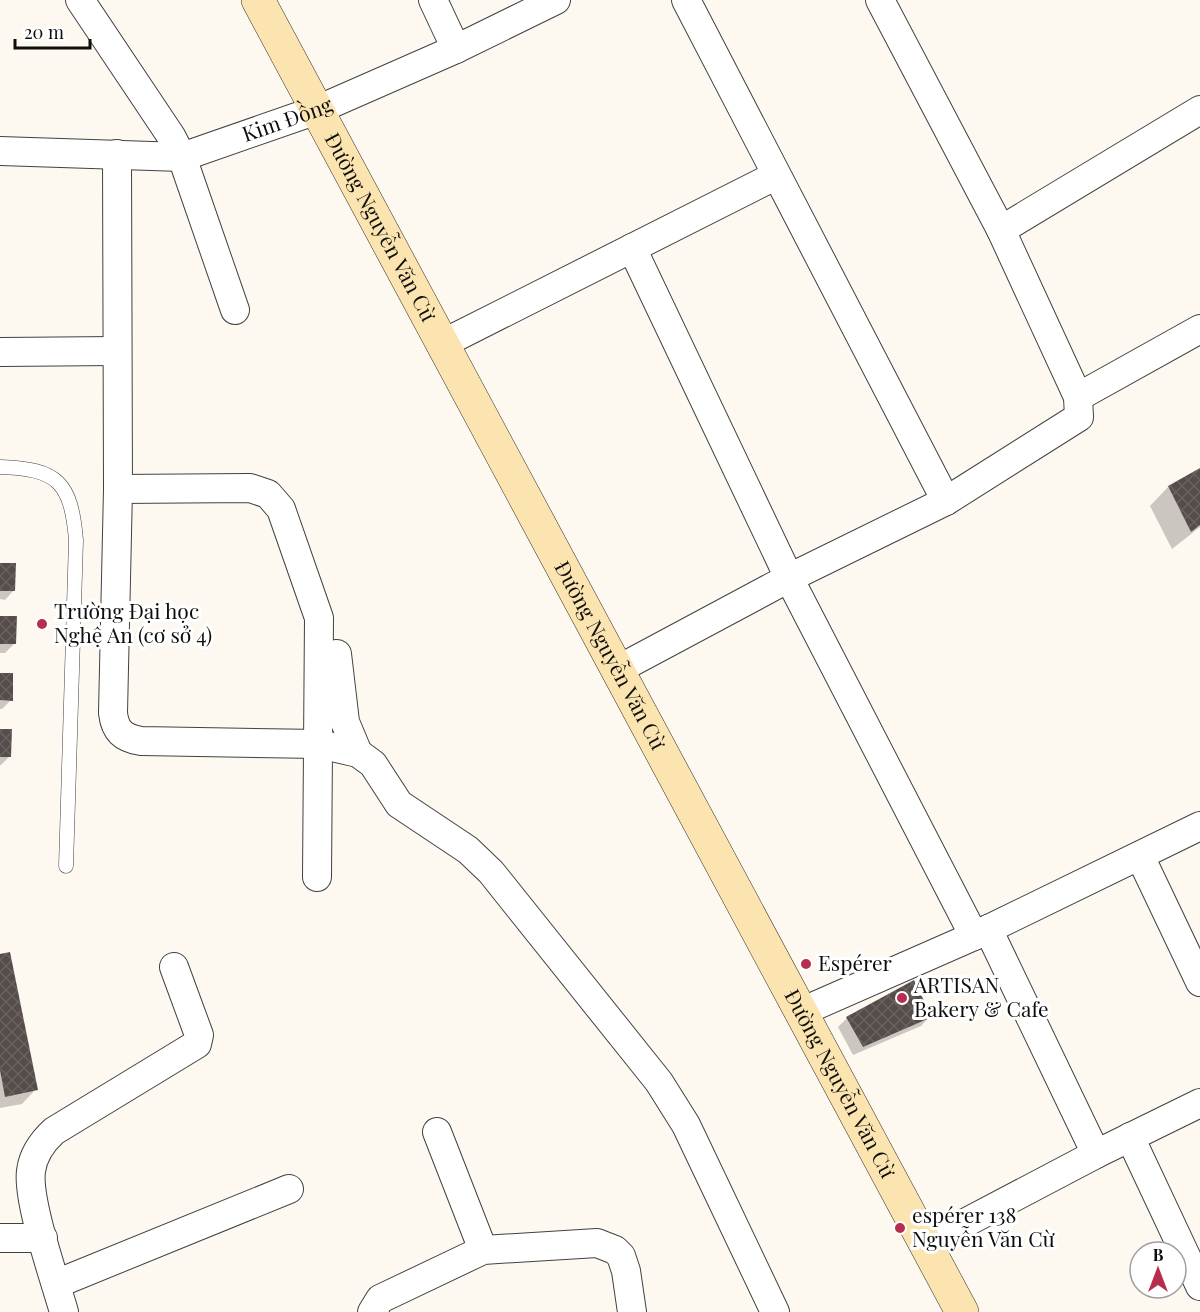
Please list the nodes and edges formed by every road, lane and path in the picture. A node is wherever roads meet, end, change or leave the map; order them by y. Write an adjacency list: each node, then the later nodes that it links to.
1 (80, 0): 12 (street)
2 (258, 0): 8 (main road, Đường Nguyễn Văn Cừ)
3 (432, 0): 7 (street)
4 (556, 0): 7 (street, Kim Đồng)
5 (686, 0): 13 (street)
6 (880, 0): 14 (street)
7 (456, 49): 8 (street, Kim Đồng)
8 (317, 110): 12 (street, Kim Đồng); 18 (main road, Đường Nguyễn Văn Cừ)
9 (1200, 110): 14 (street)
10 (0, 151): 11 (street, Kim Đồng)
11 (117, 154): 12 (street, Kim Đồng); 19 (street)
12 (182, 157): 16 (street)
13 (775, 176): 15 (street); 24 (street)
14 (1000, 230): 21 (street)
15 (632, 248): 18 (street); 25 (street)
16 (235, 310)
17 (1200, 329): 21 (street)
18 (442, 344): 27 (main road, Đường Nguyễn Văn Cừ)
19 (116, 351): 20 (street); 23 (street)
20 (0, 352)
21 (1078, 397): 24 (street)
22 (0, 467): 32 (lane)
23 (118, 489): 28 (street); 28 (street)
24 (946, 501): 25 (street)
25 (789, 578): 27 (street); 34 (street)
26 (338, 654): 29 (street)
27 (617, 670): 37 (main road, Đường Nguyễn Văn Cừ)
28 (319, 744): 29 (street); 33 (street)
29 (358, 753): 52 (street)
30 (1200, 826): 31 (street)
31 (1140, 856): 34 (street); 36 (street)
32 (66, 866)
33 (317, 878)
34 (981, 933): 37 (street); 41 (street)
35 (174, 967): 44 (street)
36 (1200, 982)
37 (801, 1012): 45 (main road, Đường Nguyễn Văn Cừ)
38 (1200, 1103): 40 (street)
39 (437, 1132): 46 (street)
40 (1130, 1137): 41 (street); 48 (street)
41 (1096, 1154): 45 (street)
42 (289, 1189): 47 (street)
43 (0, 1238): 44 (street)
44 (44, 1238): 47 (street)
45 (927, 1243): 53 (main road, Đường Nguyễn Văn Cừ)
46 (483, 1250): 50 (street); 51 (street)
47 (56, 1284): 49 (street)
48 (1200, 1286)
49 (64, 1312)
50 (372, 1312)
51 (632, 1312)
52 (775, 1312)
53 (962, 1312)

